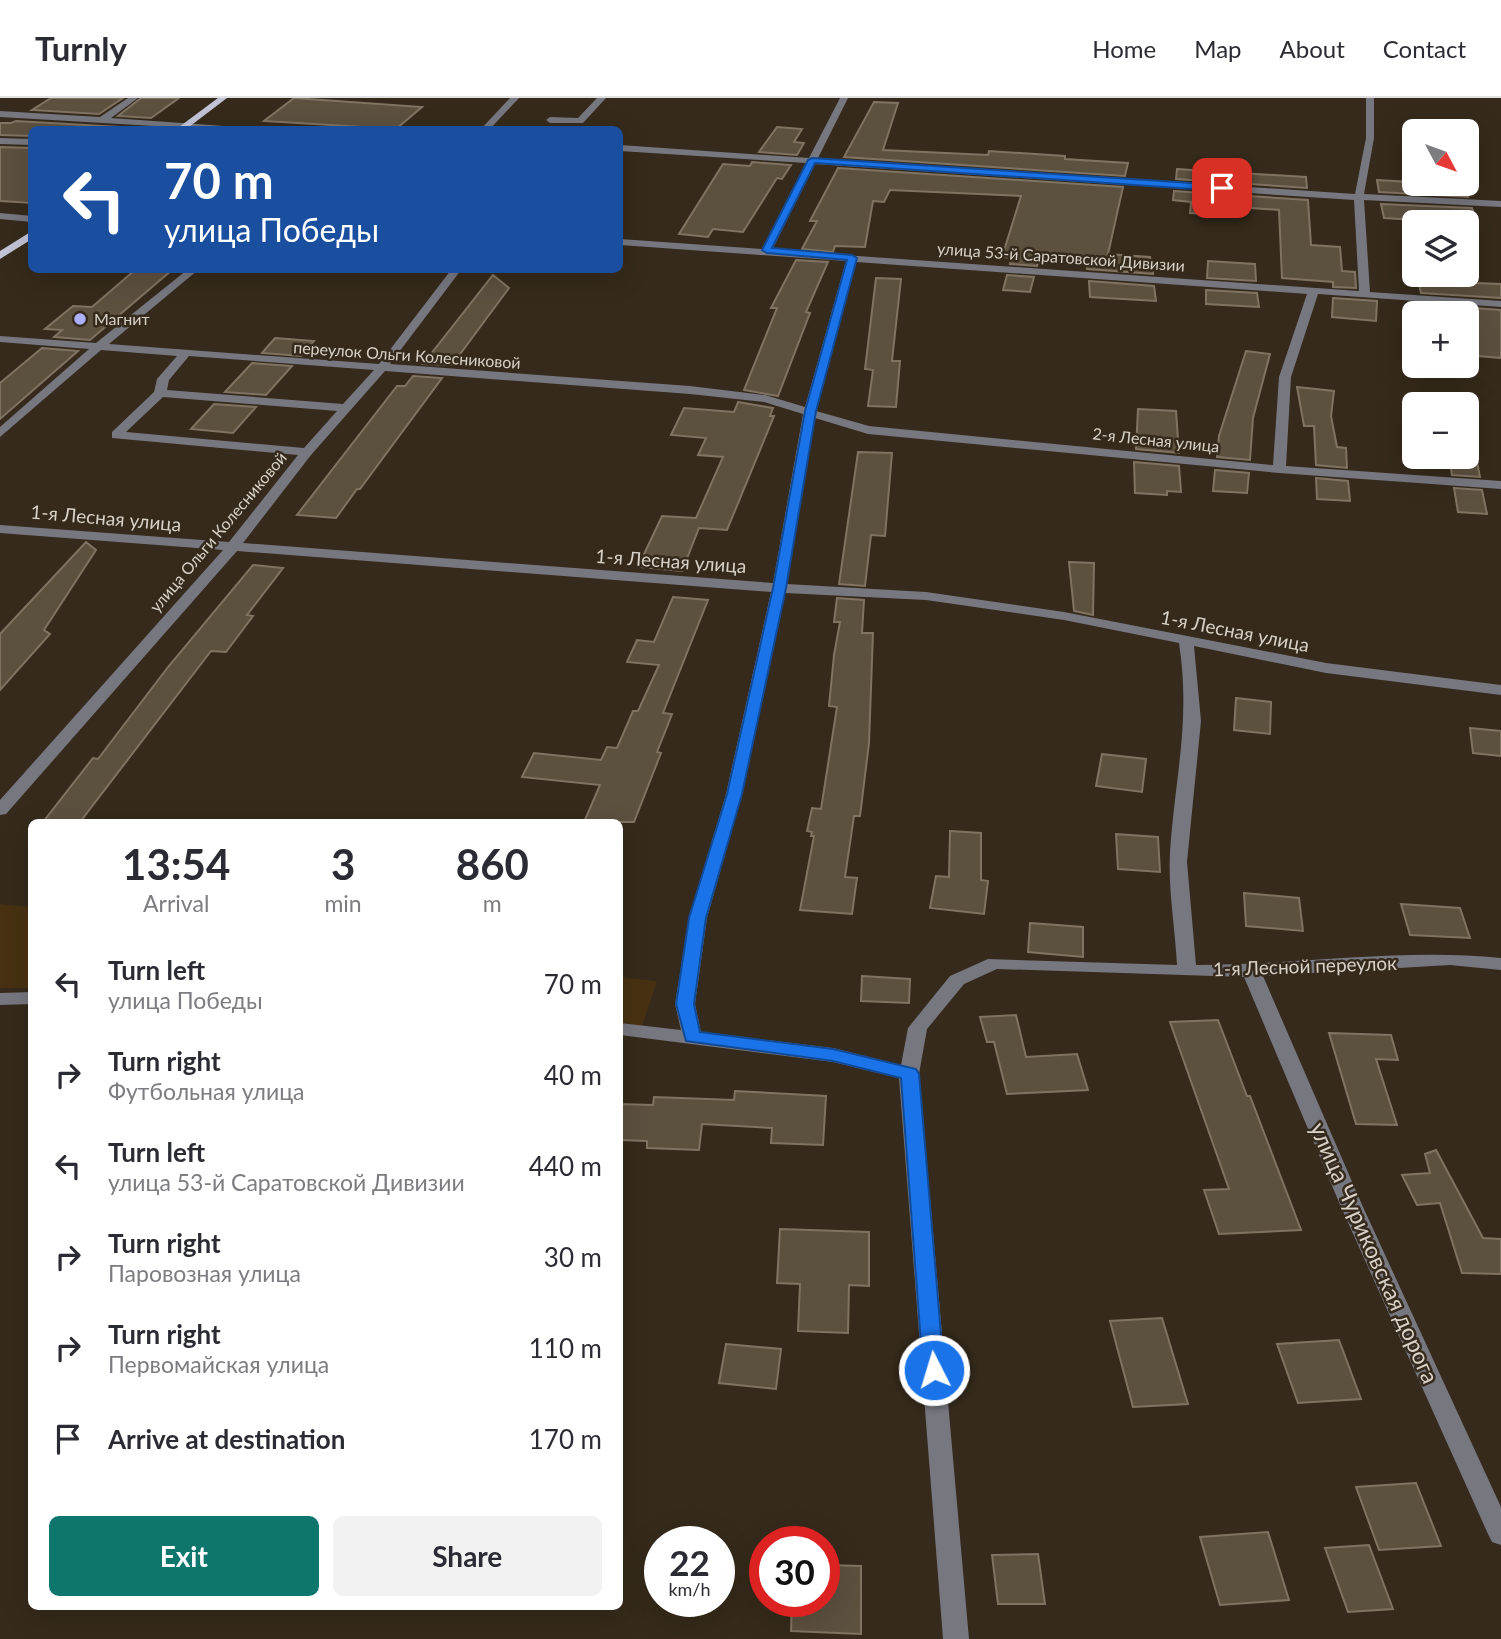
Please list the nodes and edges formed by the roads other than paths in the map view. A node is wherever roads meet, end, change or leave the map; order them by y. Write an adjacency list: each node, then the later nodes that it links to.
1 (134, 98): 8 (street)
2 (223, 98): 11 (main road)
3 (515, 98): 12 (street)
4 (602, 98): 9 (street)
5 (844, 98): 16 (street)
6 (1370, 98): 17 (street)
7 (0, 114): 8 (street)
8 (103, 119): 10 (street)
9 (550, 120)
10 (172, 126)
11 (183, 126)
12 (488, 126)
13 (0, 141): 14 (street)
14 (28, 142)
15 (623, 148): 16 (street)
16 (812, 160): 17 (street); 23 (street)
17 (1359, 197): 18 (street); 29 (street)
18 (1501, 204)
19 (0, 216): 20 (street)
20 (28, 219)
21 (28, 237): 24 (main road)
22 (623, 242): 23 (street, улица 53-й Саратовской Дивизии)
23 (767, 250): 25 (street, улица 53-й Саратовской Дивизии)
24 (0, 256)
25 (852, 258): 28 (street, улица 53-й Саратовской Дивизии); 37 (street)
26 (189, 273): 32 (street)
27 (454, 273): 34 (street, улица Ольги Колесниковой)
28 (1313, 292): 29 (street, улица 53-й Саратовской Дивизии); 40 (street)
29 (1365, 295): 30 (street, улица 53-й Саратовской Дивизии)
30 (1501, 304)
31 (0, 339): 32 (street, переулок Ольги Колесниковой)
32 (98, 347): 33 (street, переулок Ольги Колесниковой); 38 (street)
33 (185, 354): 34 (street, переулок Ольги Колесниковой); 35 (street)
34 (381, 369): 36 (street, улица Ольги Колесниковой); 37 (street, переулок Ольги Колесниковой)
35 (160, 393): 36 (street); 39 (street)
36 (347, 408): 39 (street, улица Ольги Колесниковой)
37 (810, 411): 40 (street, 2-я Лесная улица); 44 (street)
38 (0, 433)
39 (307, 452): 43 (street, улица Ольги Колесниковой)
40 (1279, 469): 41 (street, 2-я Лесная улица)
41 (1501, 485)
42 (0, 529): 43 (street, 1-я Лесная улица)
43 (232, 548): 44 (street, 1-я Лесная улица); 47 (street, улица Ольги Колесниковой)
44 (779, 588): 45 (street, 1-я Лесная улица); 54 (street)
45 (1186, 642): 46 (street, 1-я Лесная улица); 49 (street, 1-я Лесной переулок)
46 (1501, 690)
47 (0, 810)
48 (1501, 964): 50 (street, 1-я Лесной переулок)
49 (1187, 971): 50 (street, 1-я Лесной переулок); 55 (street)
50 (1251, 971): 56 (street, улица Чуриковская дорога)
51 (28, 998): 52 (street)
52 (0, 999)
53 (623, 1028): 54 (street)
54 (692, 1037): 55 (street)
55 (909, 1074): 57 (street)
56 (1501, 1534)
57 (956, 1639)

